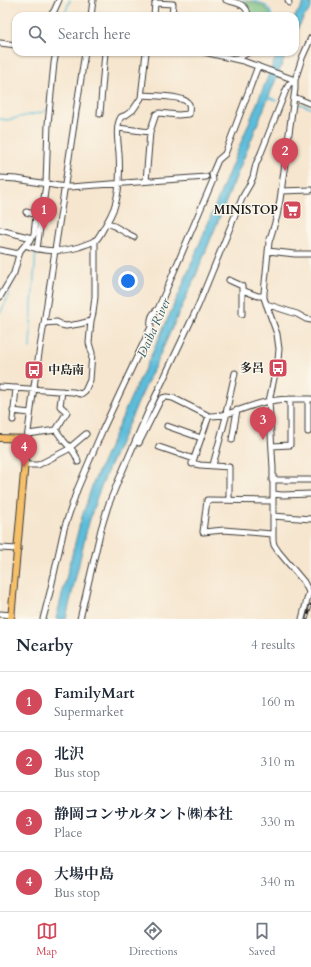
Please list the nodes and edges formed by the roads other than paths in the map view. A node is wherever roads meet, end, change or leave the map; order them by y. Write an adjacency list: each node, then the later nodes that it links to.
1 (59, 0): 4 (street)
2 (93, 0): 5 (street)
3 (226, 0): 8 (street)
4 (53, 12)
5 (92, 12)
6 (154, 12): 7 (street)
7 (172, 12)
8 (248, 12)
9 (311, 38): 20 (street)
10 (0, 43): 11 (street)
11 (12, 44)
12 (55, 56): 31 (street)
13 (84, 56): 32 (street)
14 (105, 56): 24 (street)
15 (146, 56): 21 (street)
16 (223, 56): 18 (street)
17 (243, 56): 18 (street)
18 (237, 59): 19 (street)
19 (259, 66): 20 (street); 102 (street)
20 (292, 79): 22 (street); 69 (street)
21 (142, 95): 25 (street); 26 (street)
22 (294, 97): 23 (street); 34 (street)
23 (311, 104)
24 (100, 114)
25 (118, 128): 26 (street); 30 (street)
26 (150, 132): 29 (street)
27 (206, 177): 29 (street)
28 (0, 178): 31 (street)
29 (146, 181): 30 (street)
30 (119, 183): 32 (street); 36 (street)
31 (46, 184): 32 (street); 38 (street)
32 (65, 187): 44 (street)
33 (311, 190): 34 (street)
34 (281, 191): 45 (street)
35 (26, 212): 38 (street)
36 (107, 222): 39 (street); 40 (street)
37 (0, 230): 38 (street)
38 (36, 236): 41 (street); 42 (street)
39 (134, 236)
40 (95, 240): 44 (street); 55 (street)
41 (25, 245): 42 (street); 46 (street)
42 (37, 249): 44 (street)
43 (0, 250): 46 (street)
44 (55, 251): 56 (street)
45 (268, 251): 47 (street); 50 (street)
46 (19, 254): 51 (street)
47 (311, 254)
48 (228, 280): 49 (street)
49 (242, 290): 50 (street); 53 (street)
50 (264, 296): 52 (street)
51 (0, 297)
52 (266, 304): 54 (street); 64 (street)
53 (242, 314)
54 (311, 320)
55 (91, 321): 56 (street); 61 (street)
56 (44, 323): 60 (street)
57 (235, 372): 68 (street)
58 (0, 387): 59 (street)
59 (16, 388): 60 (street); 66 (street)
60 (33, 389): 61 (street); 67 (street)
61 (62, 391): 73 (street)
62 (290, 399): 63 (street); 64 (street); 82 (street)
63 (310, 399): 74 (street)
64 (269, 401): 65 (street); 82 (street)
65 (236, 410): 68 (street); 79 (street)
66 (13, 411): 67 (street); 71 (street)
67 (30, 413): 76 (street)
68 (227, 413): 70 (street); 87 (street)
69 (150, 414): 70 (street); 80 (street); 103 (street)
70 (209, 416): 78 (street)
71 (13, 420)
72 (167, 426): 78 (street)
73 (56, 430): 76 (street); 83 (street)
74 (308, 432)
75 (86, 434): 83 (street)
76 (27, 437): 77 (main road); 86 (main road)
77 (0, 438)
78 (201, 438): 85 (street)
79 (232, 440)
80 (139, 443)
81 (159, 446): 85 (street)
82 (272, 446): 88 (street)
83 (70, 448): 84 (street); 86 (street)
84 (78, 462)
85 (192, 462): 87 (street)
86 (25, 465): 98 (main road)
87 (213, 465): 92 (street)
88 (272, 480): 89 (street); 90 (street)
89 (311, 480)
90 (273, 494): 91 (street); 93 (street)
91 (311, 494)
92 (229, 500): 93 (street); 96 (street)
93 (273, 501): 94 (street)
94 (273, 516): 95 (street); 96 (street)
95 (311, 519)
96 (272, 534): 99 (street)
97 (0, 548): 98 (street)
98 (18, 549): 101 (main road)
99 (309, 601): 104 (street)
100 (0, 614): 101 (street)
101 (12, 617)
102 (43, 619)
103 (80, 619)
104 (302, 619)

